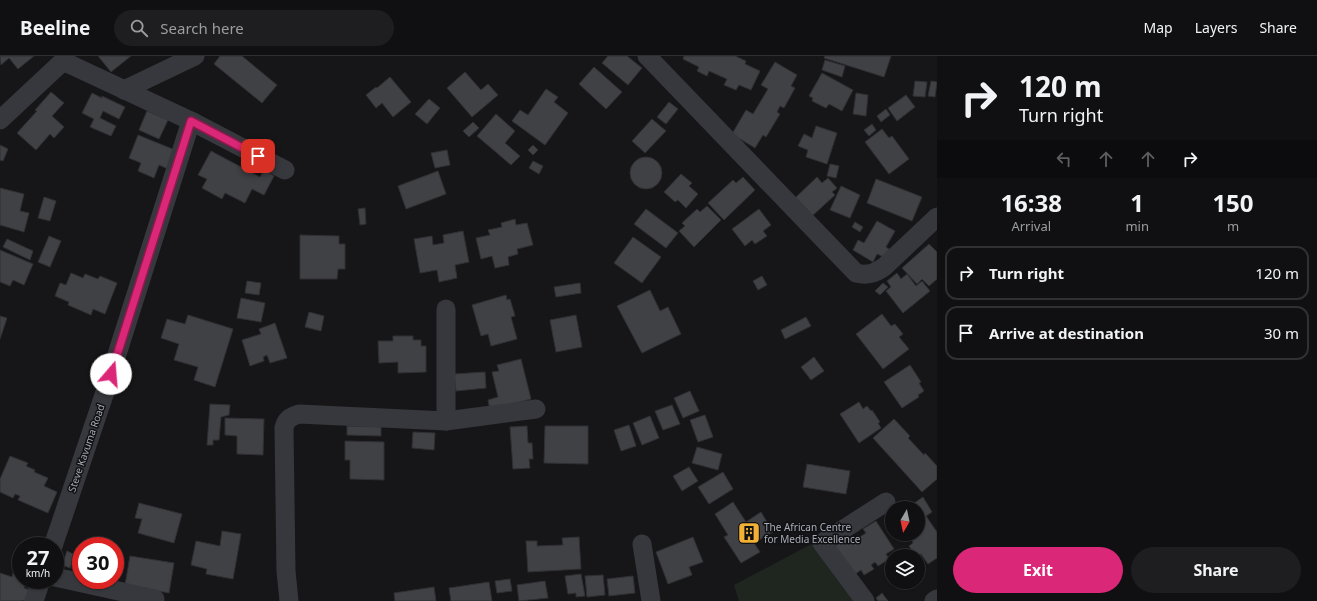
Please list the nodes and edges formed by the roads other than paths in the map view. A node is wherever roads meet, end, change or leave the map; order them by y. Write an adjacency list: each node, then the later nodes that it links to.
1 (195, 56): 3 (street)
2 (647, 56): 7 (street)
3 (124, 90): 4 (street); 5 (street)
4 (0, 120)
5 (191, 121): 6 (street); 12 (street, Steve Kavuma Road)
6 (285, 170)
7 (937, 217)
8 (446, 309): 10 (street)
9 (536, 408): 10 (street)
10 (446, 421): 19 (street)
11 (885, 503): 21 (street)
12 (56, 537)
13 (642, 544): 20 (street)
14 (64, 579): 16 (street)
15 (38, 589): 18 (street)
16 (155, 599)
17 (937, 599): 22 (street)
18 (34, 601)
19 (289, 601)
20 (651, 601)
21 (865, 601)
22 (934, 601)

